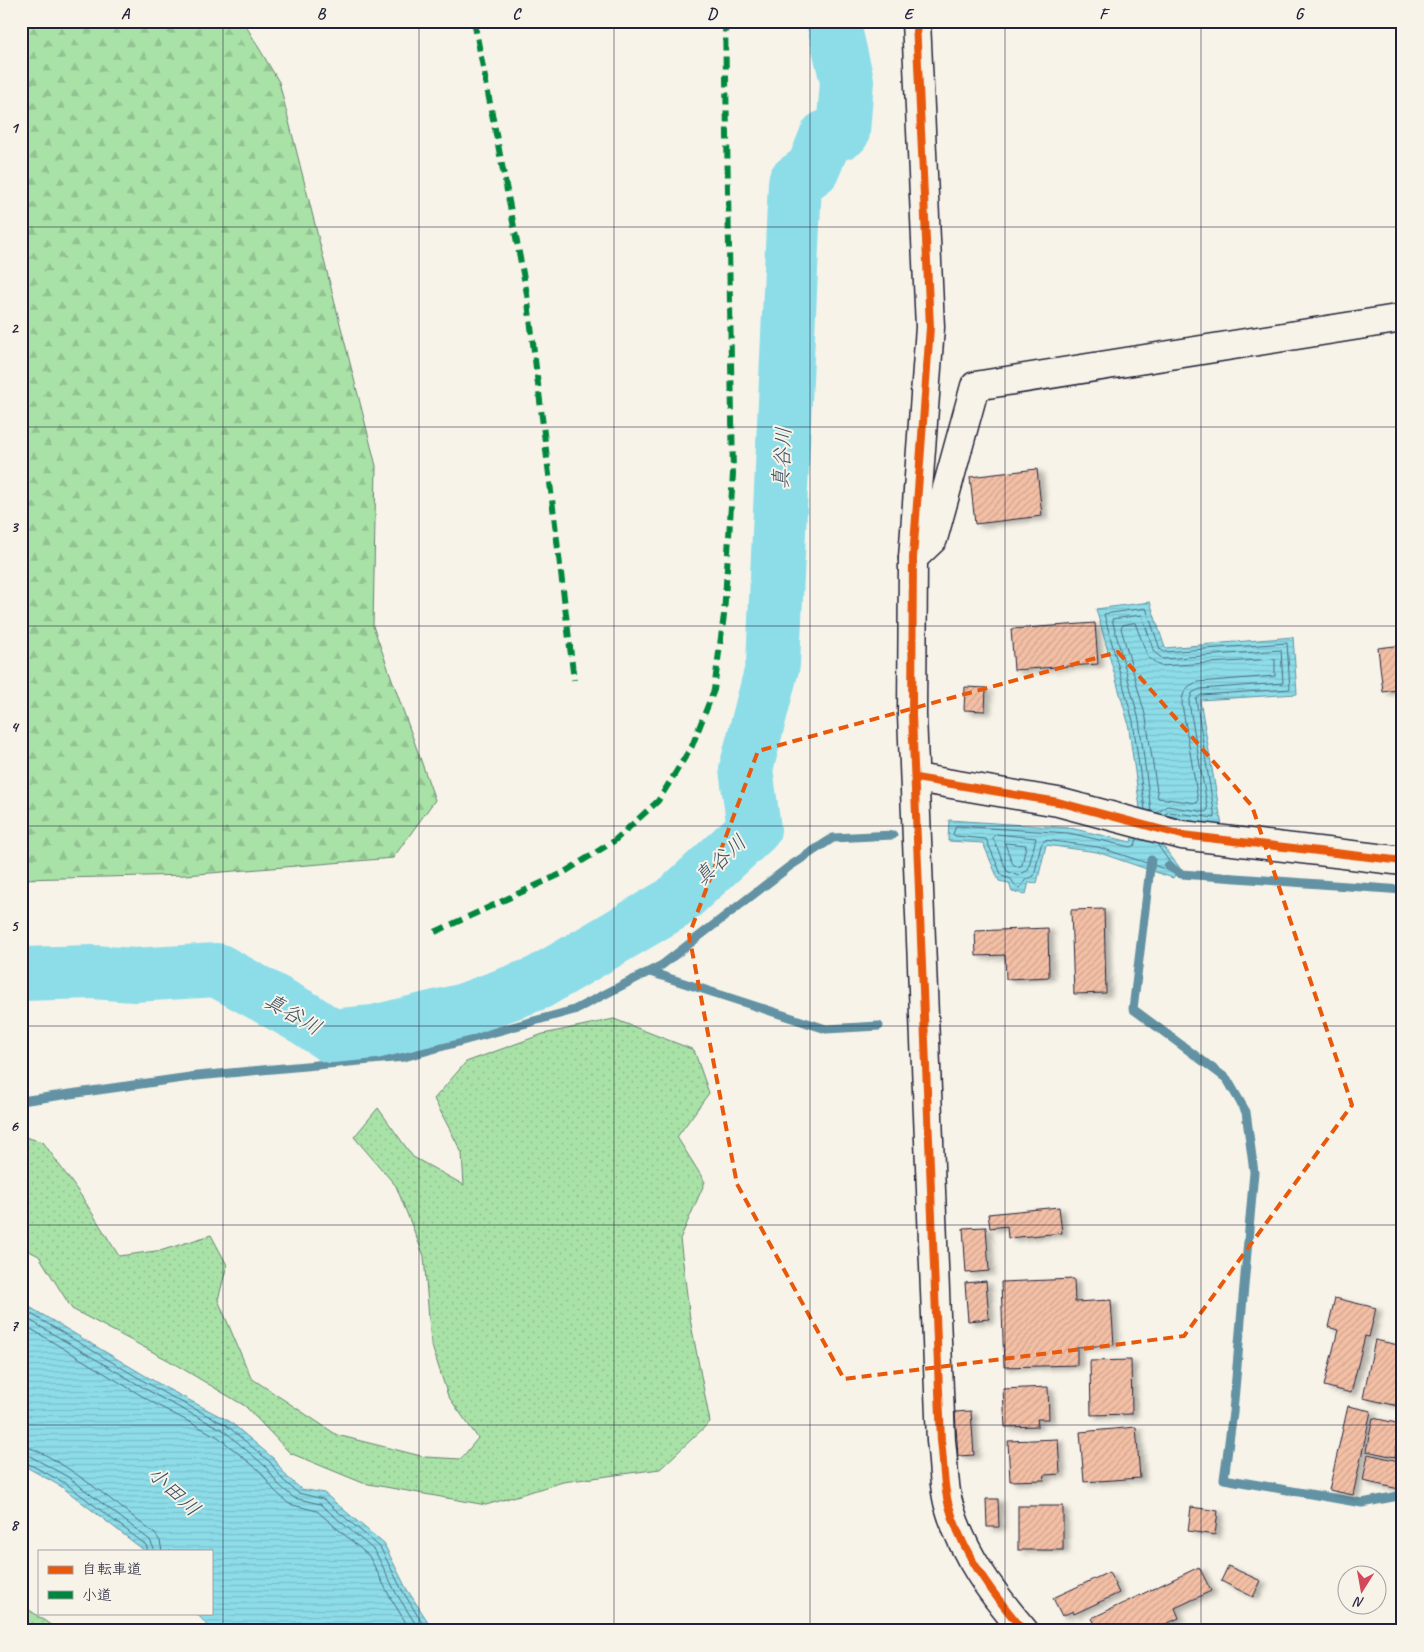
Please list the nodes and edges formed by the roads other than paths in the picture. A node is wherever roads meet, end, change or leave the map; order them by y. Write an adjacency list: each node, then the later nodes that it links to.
1 (916, 21): 3 (street)
2 (1403, 318): 3 (street)
3 (913, 558): 4 (street)
4 (916, 778): 5 (street); 6 (street)
5 (1403, 861)
6 (1024, 1631)

